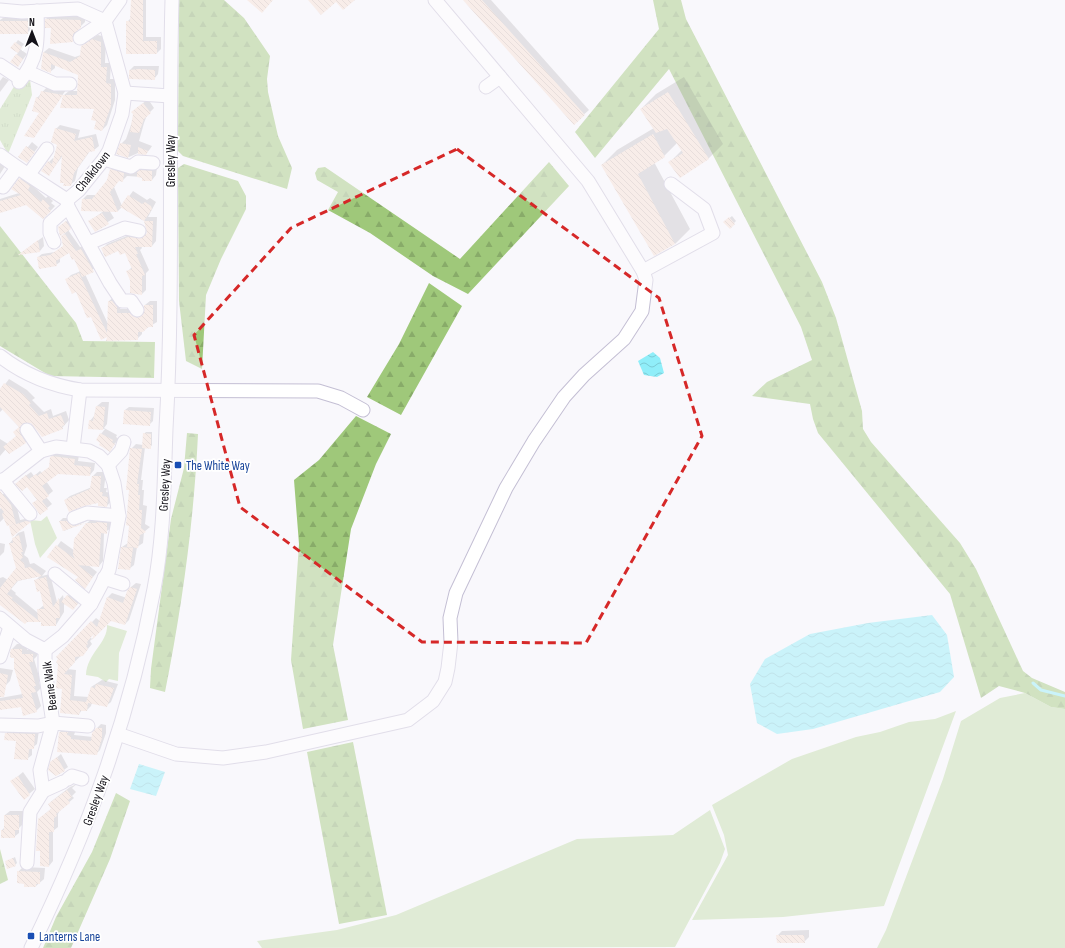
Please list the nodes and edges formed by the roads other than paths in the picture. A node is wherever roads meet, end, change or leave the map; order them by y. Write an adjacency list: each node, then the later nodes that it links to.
1 (120, 0): 8 (street)
2 (172, 0): 16 (street, Gresley Way)
3 (435, 0): 12 (street)
4 (78, 4): 7 (street); 8 (street)
5 (22, 6): 6 (street); 7 (street)
6 (0, 10)
7 (37, 11): 11 (street)
8 (106, 21): 9 (street); 15 (street, Chalkdown)
9 (80, 38)
10 (0, 66): 11 (street)
11 (27, 77): 13 (street)
12 (500, 77): 14 (street); 29 (street)
13 (70, 84)
14 (486, 87)
15 (125, 93): 16 (street); 19 (street, Chalkdown)
16 (170, 96): 33 (street, Gresley Way)
17 (47, 149): 22 (street)
18 (0, 155): 21 (street, Chalkdown)
19 (104, 159): 20 (street); 25 (street, Chalkdown)
20 (153, 163)
21 (16, 168): 22 (street, Chalkdown); 24 (street)
22 (29, 174): 25 (street, Chalkdown)
23 (671, 184): 29 (street)
24 (3, 187)
25 (67, 204): 27 (street); 28 (street, Chalkdown)
26 (139, 231): 28 (street)
27 (54, 242)
28 (89, 243): 30 (street, Chalkdown)
29 (643, 271): 55 (street)
30 (137, 310)
31 (0, 356): 32 (street)
32 (80, 390): 33 (street); 37 (street)
33 (168, 390): 34 (street); 55 (street, Gresley Way)
34 (363, 410)
35 (27, 430): 38 (street)
36 (124, 442): 39 (street)
37 (73, 448): 38 (street); 39 (street)
38 (41, 451): 40 (street)
39 (108, 465): 42 (street)
40 (1, 482): 41 (street)
41 (30, 514)
42 (119, 516): 43 (street); 45 (street)
43 (74, 518)
44 (54, 574): 47 (street)
45 (104, 578): 46 (street); 47 (street)
46 (123, 584)
47 (91, 604): 50 (street)
48 (0, 618): 49 (street)
49 (10, 627): 50 (street); 51 (street)
50 (45, 650): 52 (street, Beane Walk)
51 (0, 657)
52 (53, 723): 53 (street); 54 (street, Beane Walk); 57 (street, Beane Walk)
53 (0, 725)
54 (88, 726)
55 (118, 734): 59 (street, Gresley Way)
56 (82, 779): 57 (street)
57 (43, 791): 58 (street)
58 (27, 863)
59 (31, 948)

